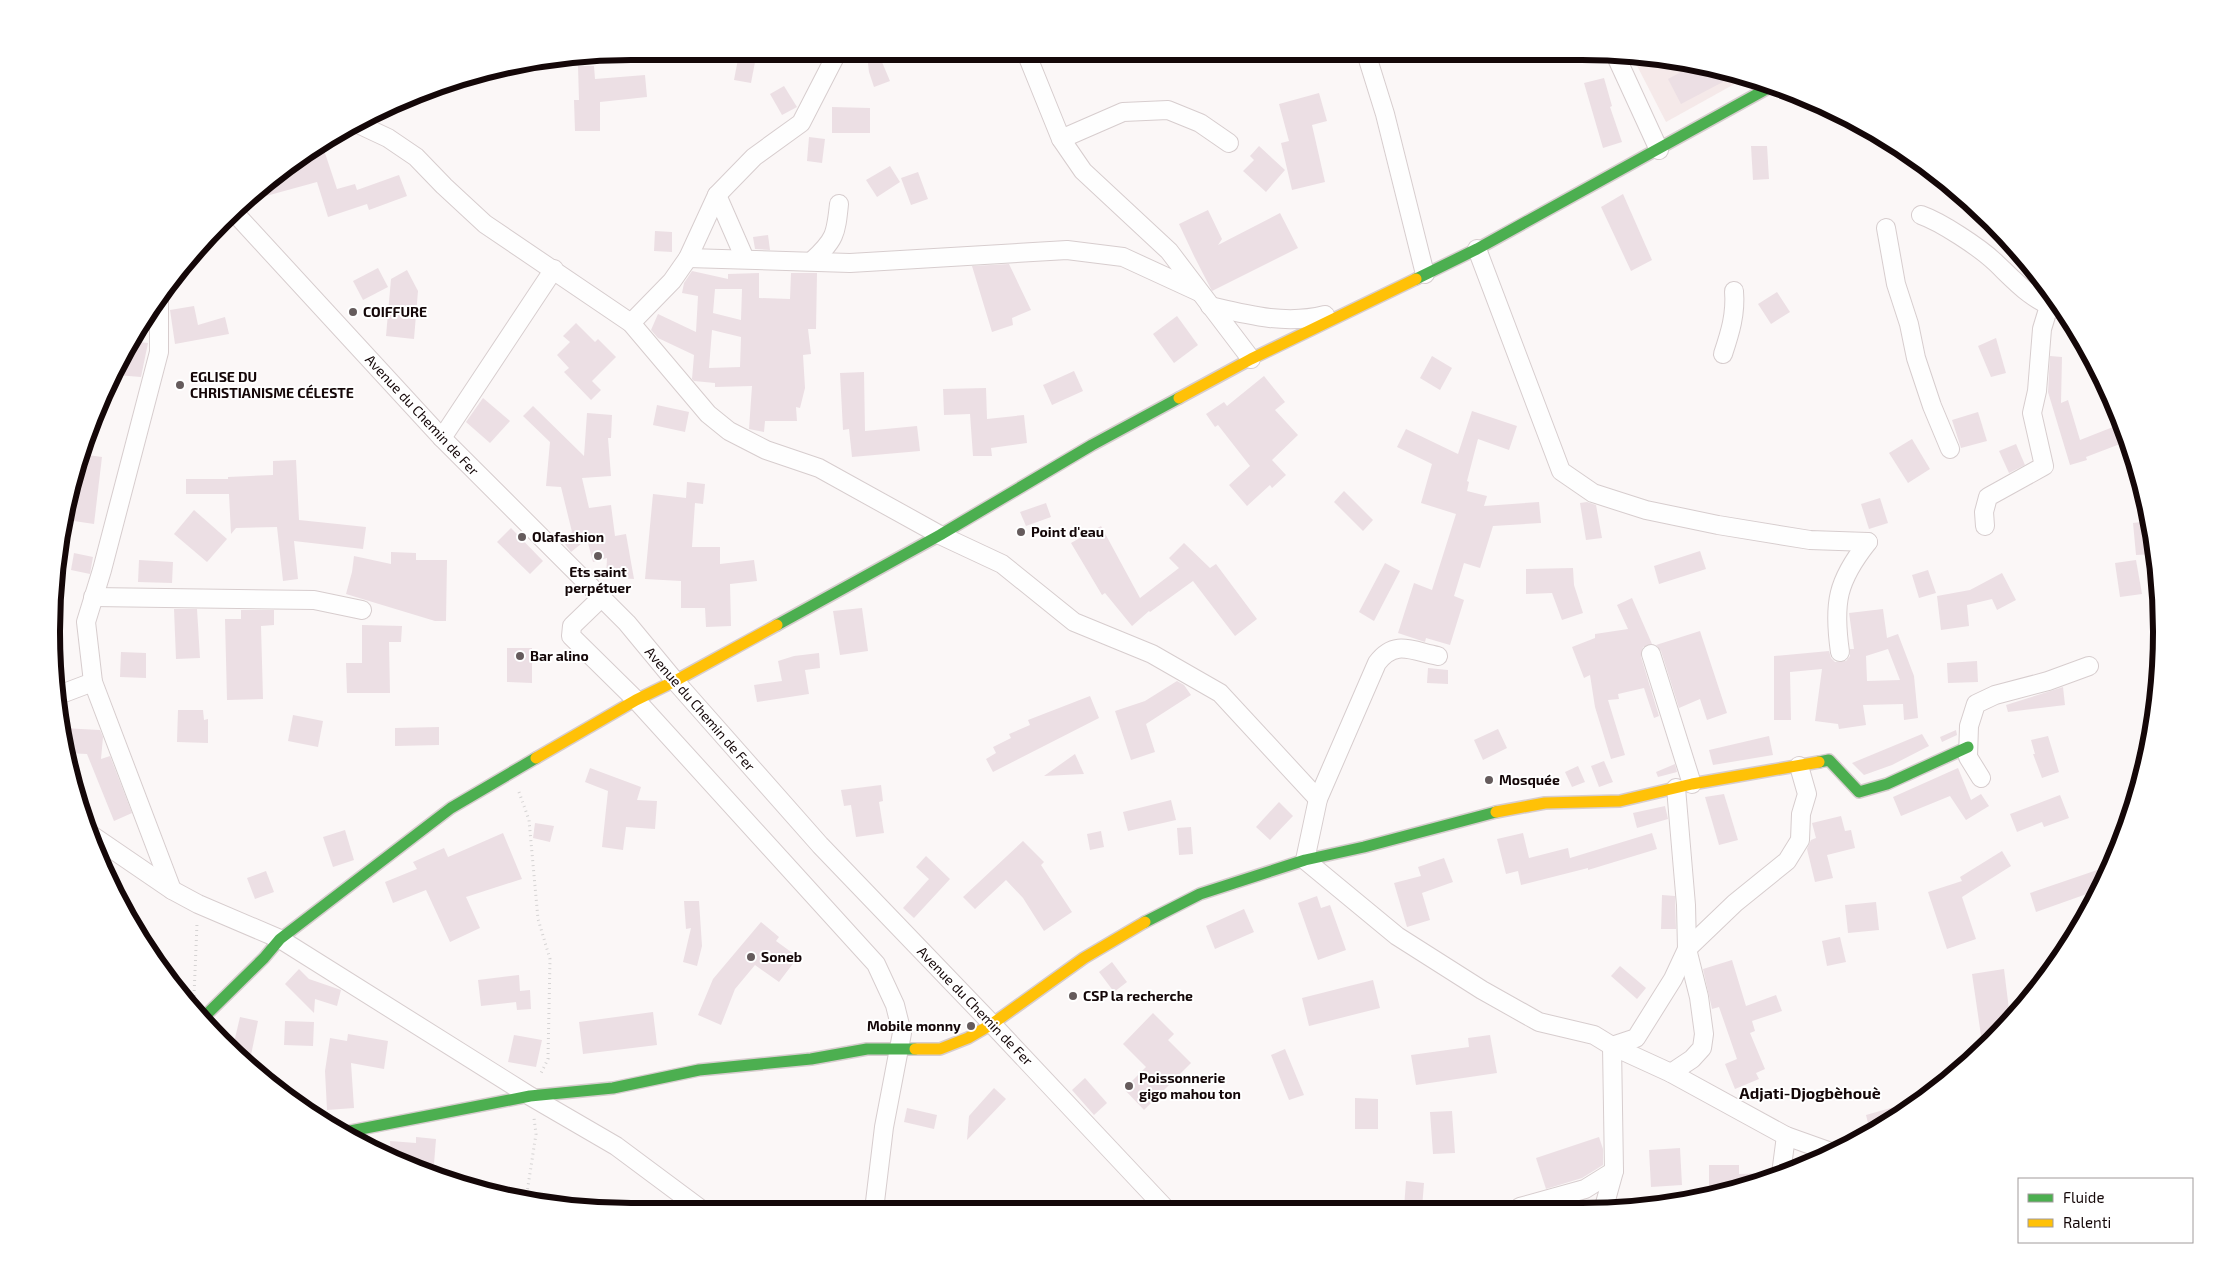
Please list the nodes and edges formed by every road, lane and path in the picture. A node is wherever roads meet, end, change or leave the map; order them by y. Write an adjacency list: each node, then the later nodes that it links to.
1 (834, 60): 10 (street)
2 (1029, 60): 7 (street)
3 (1368, 60): 20 (street)
4 (1618, 61): 9 (street)
5 (1765, 90): 9 (street)
6 (365, 127): 19 (street)
7 (1061, 139): 8 (street); 22 (street)
8 (1229, 143)
9 (1659, 150): 15 (street)
10 (717, 195): 16 (street); 17 (street)
11 (839, 204): 18 (street)
12 (1921, 215): 23 (street)
13 (238, 217): 31 (street, Avenue du Chemin de Fer)
14 (1886, 228): 32 (street)
15 (1477, 249): 20 (street); 38 (street)
16 (688, 258): 17 (street); 28 (street)
17 (745, 259): 18 (street)
18 (812, 261): 22 (street)
19 (554, 269): 28 (street); 31 (street)
20 (1425, 274): 25 (street)
21 (1734, 291): 29 (street)
22 (1199, 292): 24 (street)
23 (2048, 302)
24 (1210, 306): 25 (street); 30 (street)
25 (1354, 308): 30 (street)
26 (2053, 309): 33 (street)
27 (156, 313): 35 (street)
28 (631, 323): 34 (street)
29 (1723, 354)
30 (1251, 359): 34 (street)
31 (442, 438): 36 (street, Avenue du Chemin de Fer)
32 (1950, 449)
33 (1985, 526)
34 (940, 535): 43 (street); 51 (street)
35 (92, 597): 37 (street); 42 (street)
36 (601, 598): 43 (street, Avenue du Chemin de Fer); 45 (street)
37 (362, 610)
38 (1840, 652)
39 (1651, 654): 50 (street)
40 (1438, 656): 51 (street)
41 (2089, 666): 46 (street)
42 (93, 682): 44 (street); 54 (street)
43 (675, 682): 45 (street); 60 (street, Avenue du Chemin de Fer)
44 (64, 693)
45 (636, 700): 48 (street); 62 (street)
46 (1968, 747): 47 (street); 49 (street)
47 (1799, 766): 50 (street); 57 (street)
48 (512, 772): 56 (street); 64 (path)
49 (1981, 778)
50 (1684, 786): 53 (street); 57 (street)
51 (1318, 799): 53 (street)
52 (100, 841): 54 (street)
53 (1305, 860): 60 (street); 61 (street)
54 (172, 890): 55 (street)
55 (198, 904): 56 (street); 58 (path)
56 (280, 939): 59 (street); 64 (street)
57 (1687, 949): 61 (street); 63 (street)
58 (194, 999)
59 (207, 1014)
60 (992, 1024): 62 (street); 74 (street, Avenue du Chemin de Fer)
61 (1612, 1046): 63 (street); 69 (street)
62 (899, 1048): 64 (street); 73 (street)
63 (1671, 1073): 66 (street)
64 (530, 1096): 65 (street); 70 (path); 72 (street)
65 (354, 1130)
66 (1786, 1136): 67 (street); 68 (street)
67 (1823, 1149)
68 (1782, 1166)
69 (1614, 1170): 71 (street); 75 (street)
70 (527, 1193)
71 (1605, 1202)
72 (693, 1203)
73 (875, 1203)
74 (1161, 1203)
75 (1534, 1203)

